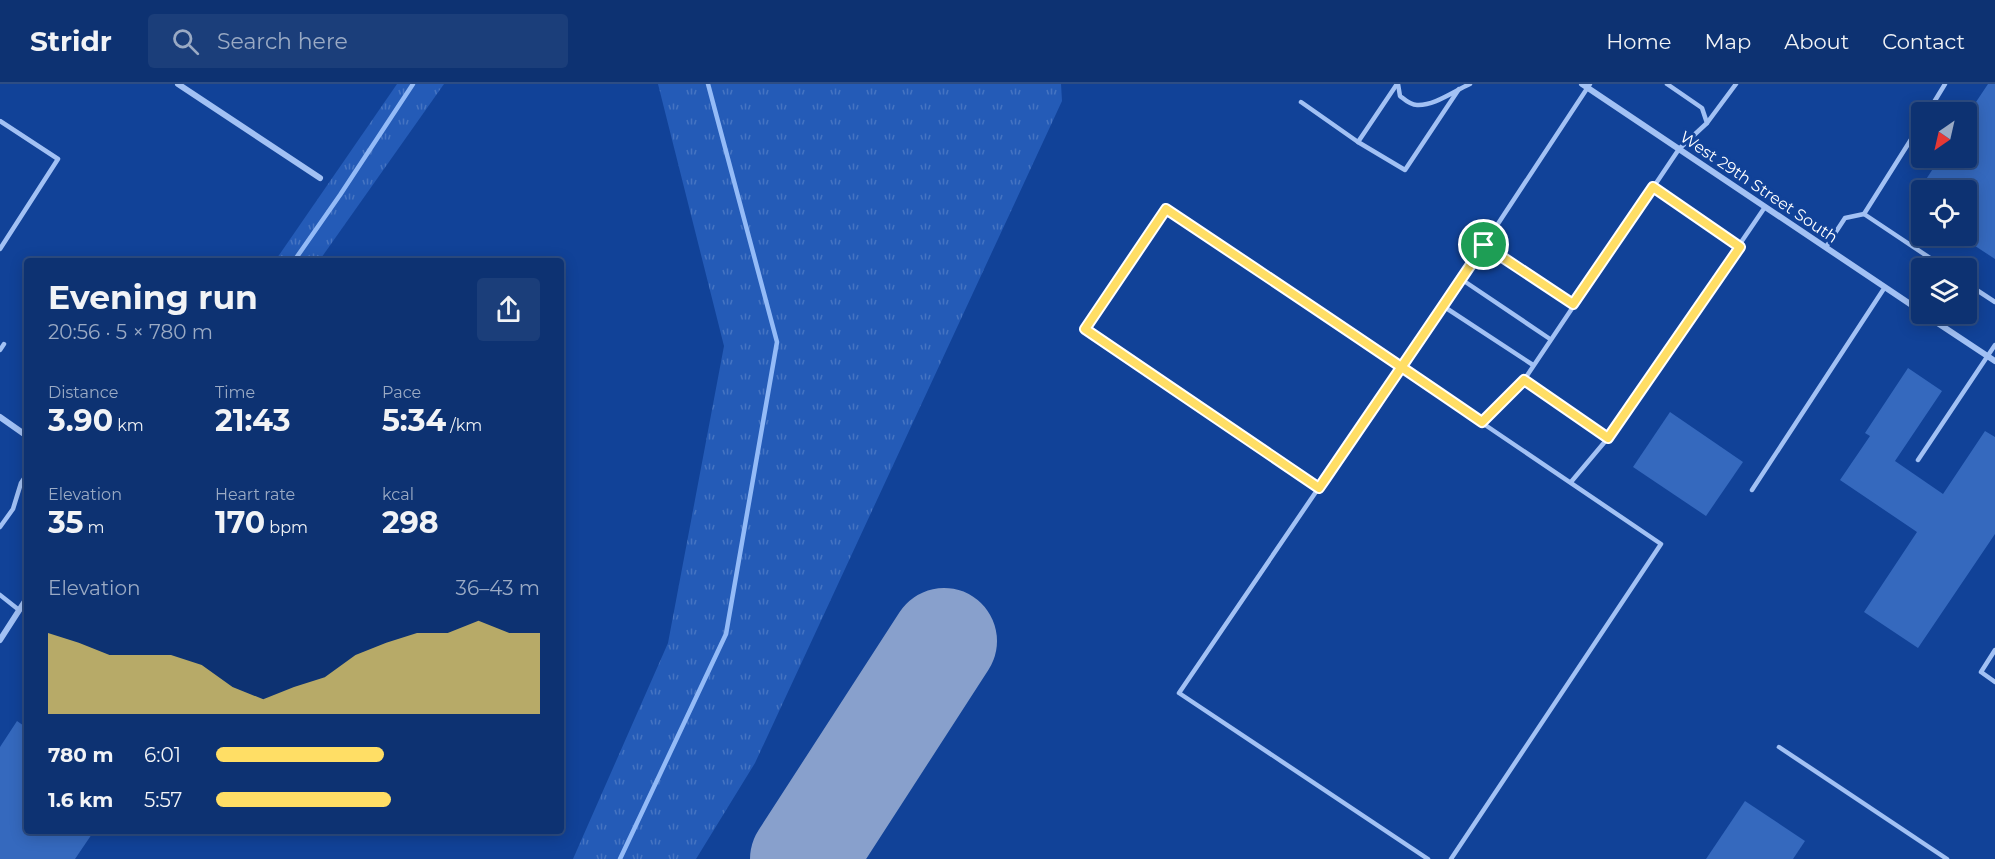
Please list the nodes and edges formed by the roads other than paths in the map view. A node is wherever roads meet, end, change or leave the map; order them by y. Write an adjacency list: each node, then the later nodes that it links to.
1 (178, 84): 16 (street)
2 (1398, 84): 8 (lane); 14 (lane)
3 (1470, 84): 8 (lane)
4 (1667, 84): 12 (lane)
5 (1736, 84): 12 (lane)
6 (1945, 84): 10 (lane)
7 (1586, 85): 15 (street, West 29th Street South); 20 (lane)
8 (1459, 89): 14 (lane)
9 (1301, 102): 14 (lane)
10 (1934, 102)
11 (0, 121): 23 (lane)
12 (1707, 123): 15 (lane)
13 (1911, 139): 19 (lane)
14 (1358, 142)
15 (1678, 149): 17 (lane); 18 (street, West 29th Street South)
16 (320, 178)
17 (1653, 187): 21 (lane); 29 (lane)
18 (1765, 207): 21 (lane); 22 (street, West 29th Street South)
19 (1864, 214): 22 (lane); 24 (lane)
20 (1484, 245): 25 (lane); 29 (lane)
21 (1740, 247): 45 (lane)
22 (1826, 247): 26 (street, West 29th Street South)
23 (0, 249)
24 (1930, 258)
25 (1461, 279): 31 (lane); 33 (lane)
26 (1885, 287): 30 (street, West 29th Street South); 50 (lane)
27 (1977, 290): 28 (lane)
28 (1995, 302)
29 (1573, 304): 33 (lane)
30 (1911, 305)
31 (1443, 306): 39 (lane); 40 (lane)
32 (1939, 324): 37 (street, West 29th Street South)
33 (1550, 339): 39 (lane)
34 (4, 344): 36 (lane)
35 (1995, 345): 37 (lane)
36 (0, 350)
37 (1987, 356): 38 (street, West 29th Street South); 46 (lane)
38 (1995, 361)
39 (1533, 365): 41 (lane)
40 (1401, 367): 43 (lane); 49 (lane); 49 (lane)
41 (1524, 380): 43 (lane); 45 (lane)
42 (0, 417): 44 (street)
43 (1482, 422): 48 (lane)
44 (24, 434)
45 (1608, 438): 48 (lane)
46 (1918, 460)
47 (24, 478): 51 (lane)
48 (1571, 482): 60 (lane)
49 (1319, 488): 59 (lane)
50 (1752, 490)
51 (0, 527)
52 (0, 595): 54 (lane)
53 (24, 602): 54 (street)
54 (19, 610): 55 (street)
55 (0, 640)
56 (1995, 650): 57 (lane)
57 (1995, 682)
58 (1779, 747): 61 (lane)
59 (1428, 859)
60 (1451, 859)
61 (1947, 859)

